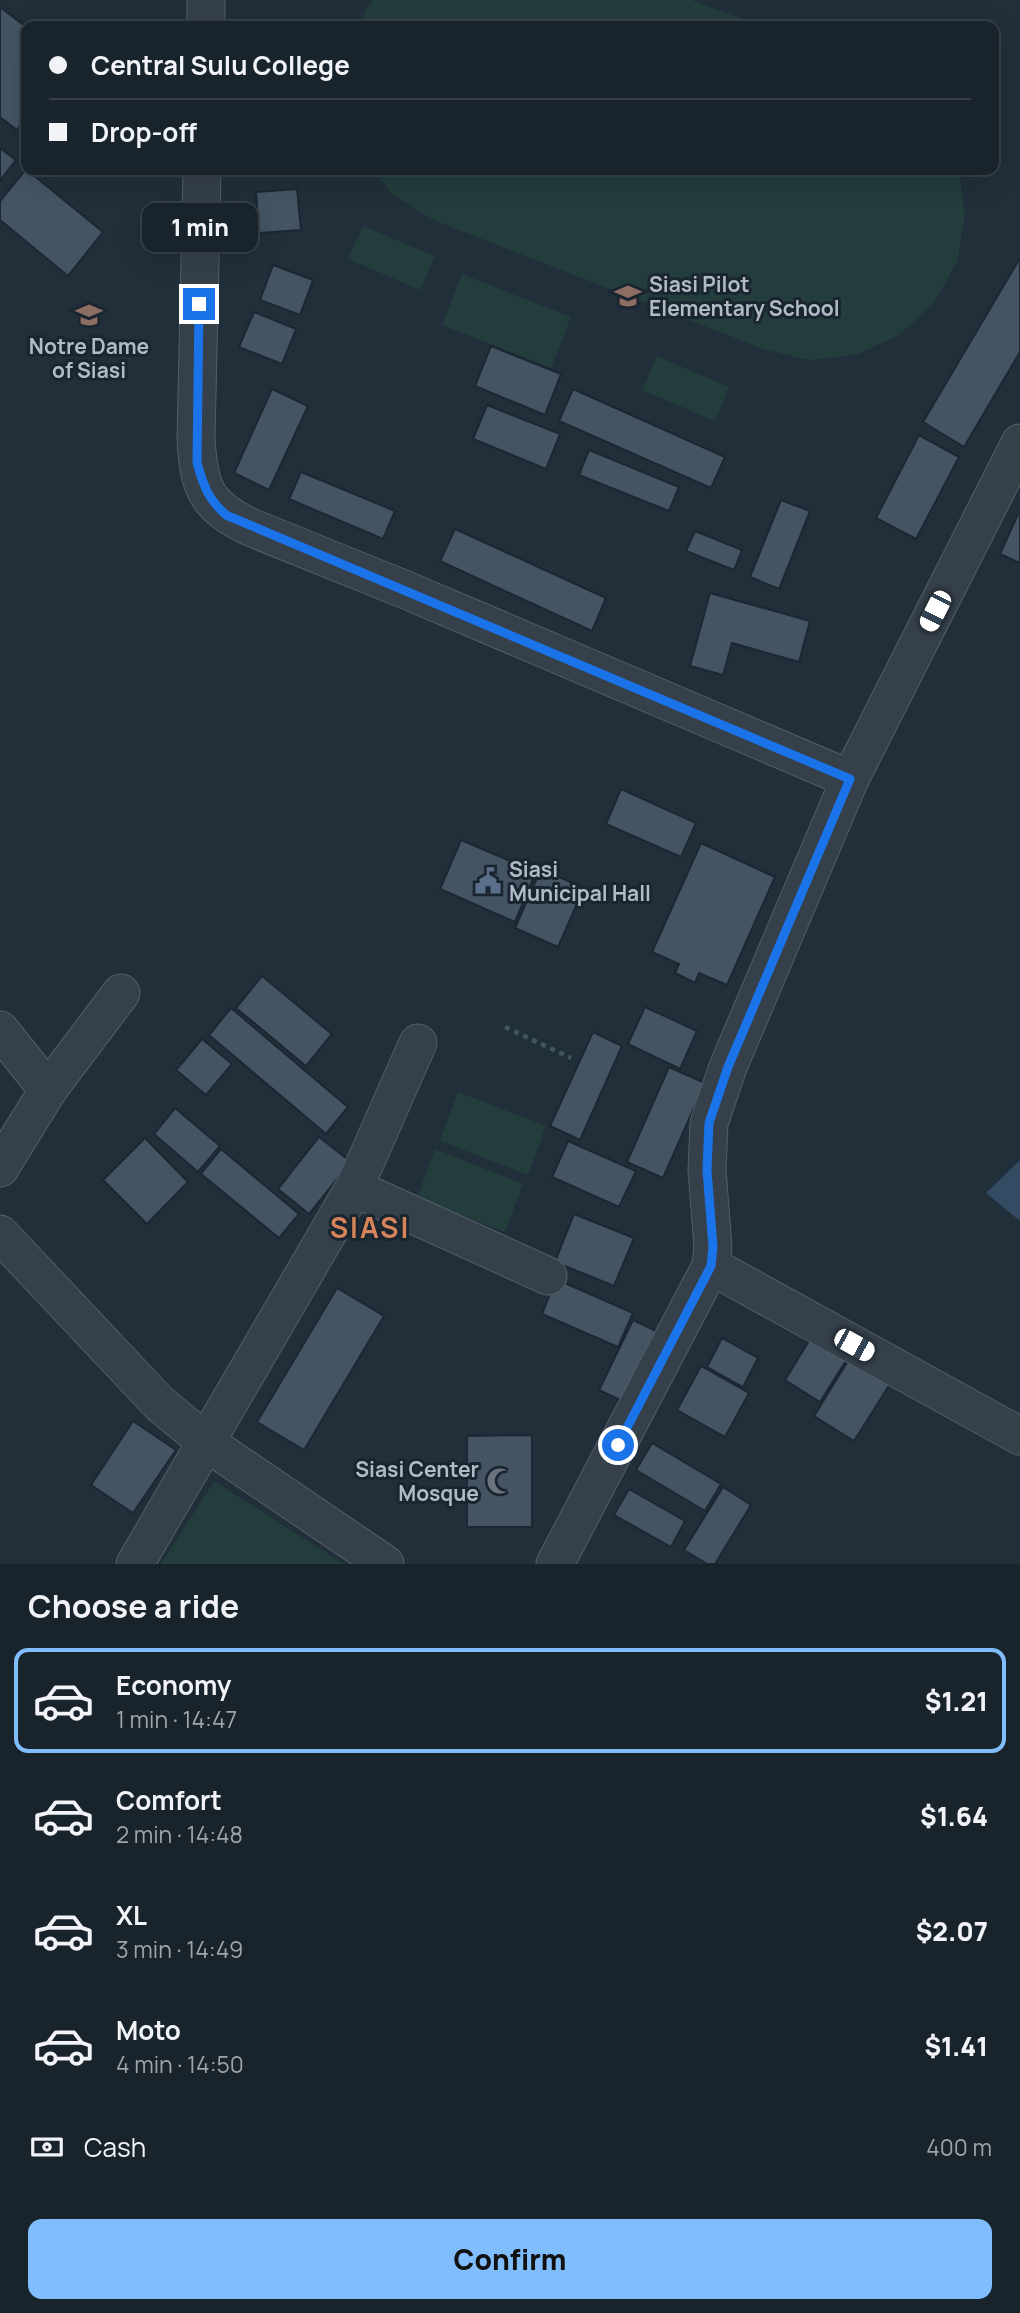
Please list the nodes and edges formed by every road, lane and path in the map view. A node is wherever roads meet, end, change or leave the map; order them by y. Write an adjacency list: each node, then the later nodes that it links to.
1 (206, 0): 2 (street)
2 (206, 21)
3 (202, 175): 5 (street)
4 (1020, 443): 5 (street)
5 (850, 779): 15 (street)
6 (121, 993): 11 (street)
7 (505, 1027): 10 (path)
8 (0, 1030): 11 (street)
9 (418, 1043): 13 (street)
10 (571, 1058)
11 (47, 1090): 12 (street)
12 (0, 1168)
13 (354, 1188): 16 (street); 18 (street)
14 (0, 1234): 18 (street)
15 (711, 1266): 17 (street); 21 (street)
16 (548, 1276)
17 (1020, 1436)
18 (207, 1443): 19 (street); 20 (street)
19 (135, 1564)
20 (385, 1564)
21 (555, 1564)

